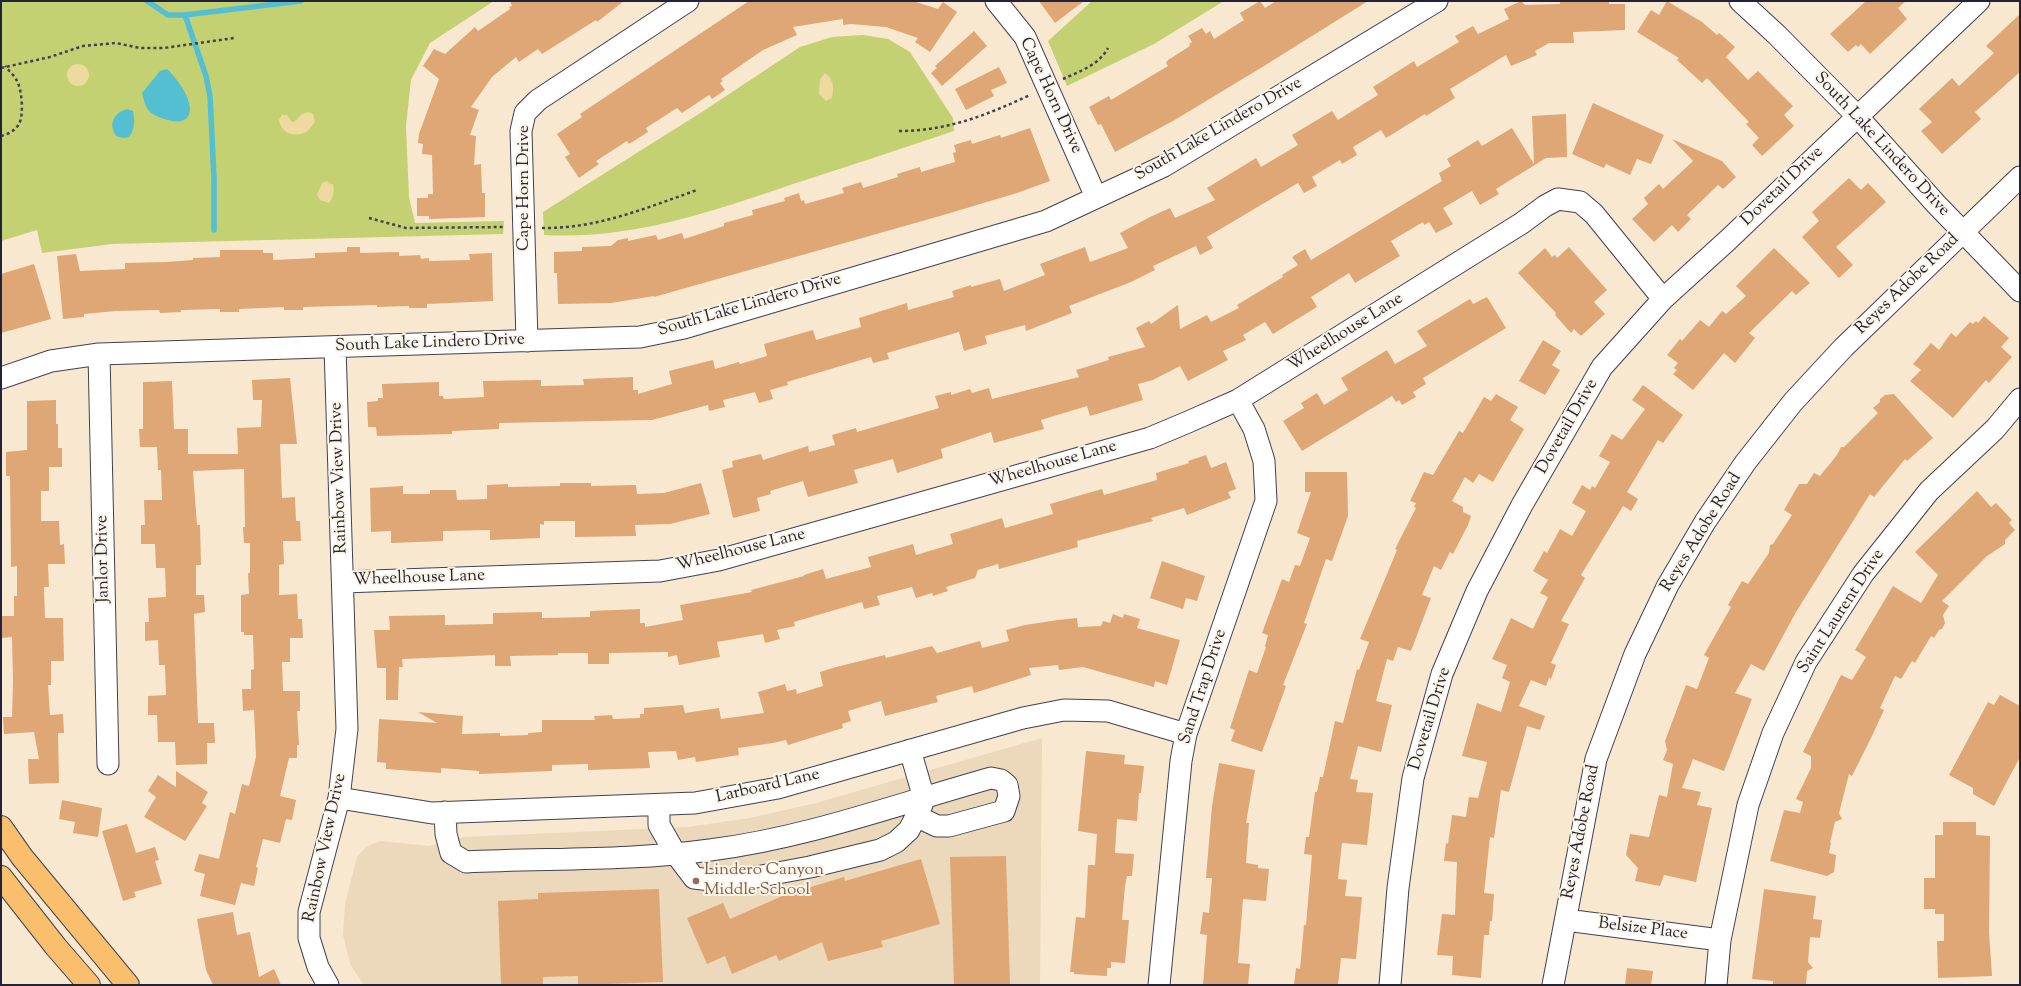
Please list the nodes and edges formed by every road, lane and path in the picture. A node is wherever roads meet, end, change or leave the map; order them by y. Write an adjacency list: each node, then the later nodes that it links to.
1 (688, 1): 19 (street, Cape Horn Drive)
2 (996, 1): 10 (street, Cape Horn Drive)
3 (1437, 1): 15 (street, South Lake Lindero Drive)
4 (1740, 1): 11 (street, South Lake Lindero Drive)
5 (1978, 1): 11 (street, Dovetail Drive)
6 (234, 38): 8 (path)
7 (1108, 48): 10 (path)
8 (6, 66): 9 (path); 13 (path)
9 (1, 68)
10 (1047, 87): 12 (path); 15 (street, Cape Horn Drive)
11 (1857, 116): 16 (street, South Lake Lindero Drive); 18 (street, Dovetail Drive)
12 (899, 131)
13 (1, 136)
14 (2020, 177): 16 (street, Reyes Adobe Road)
15 (1096, 197): 19 (street, South Lake Lindero Drive)
16 (1963, 232): 17 (street, South Lake Lindero Drive); 36 (street, Reyes Adobe Road)
17 (2020, 292)
18 (1663, 298): 24 (street, Wheelhouse Lane); 42 (street, Dovetail Drive)
19 (527, 341): 20 (street, South Lake Lindero Drive)
20 (335, 347): 21 (street, South Lake Lindero Drive); 25 (street, Rainbow View Drive)
21 (99, 354): 22 (street, South Lake Lindero Drive); 28 (street, Janlor Drive)
22 (1, 378)
23 (2020, 399): 37 (street, Saint Laurent Drive)
24 (1238, 400): 25 (street, Wheelhouse Lane); 26 (street, Sand Trap Drive)
25 (343, 582): 29 (street, Rainbow View Drive)
26 (1186, 734): 27 (street, Larboard Lane); 41 (street, Sand Trap Drive)
27 (910, 750): 30 (street, Larboard Lane); 31 (street)
28 (108, 764)
29 (339, 798): 32 (street, Larboard Lane); 40 (street, Rainbow View Drive)
30 (659, 804): 32 (street, Larboard Lane); 34 (street)
31 (919, 808): 34 (street); 34 (street)
32 (445, 812): 34 (street)
33 (1, 827): 39 (main road)
34 (674, 853)
35 (1, 877): 38 (main road)
36 (1566, 920): 37 (street, Belsize Place); 43 (street, Reyes Adobe Road)
37 (1720, 940): 44 (street, Saint Laurent Drive)
38 (90, 985)
39 (128, 985)
40 (328, 985)
41 (1159, 985)
42 (1390, 985)
43 (1553, 985)
44 (1716, 985)

